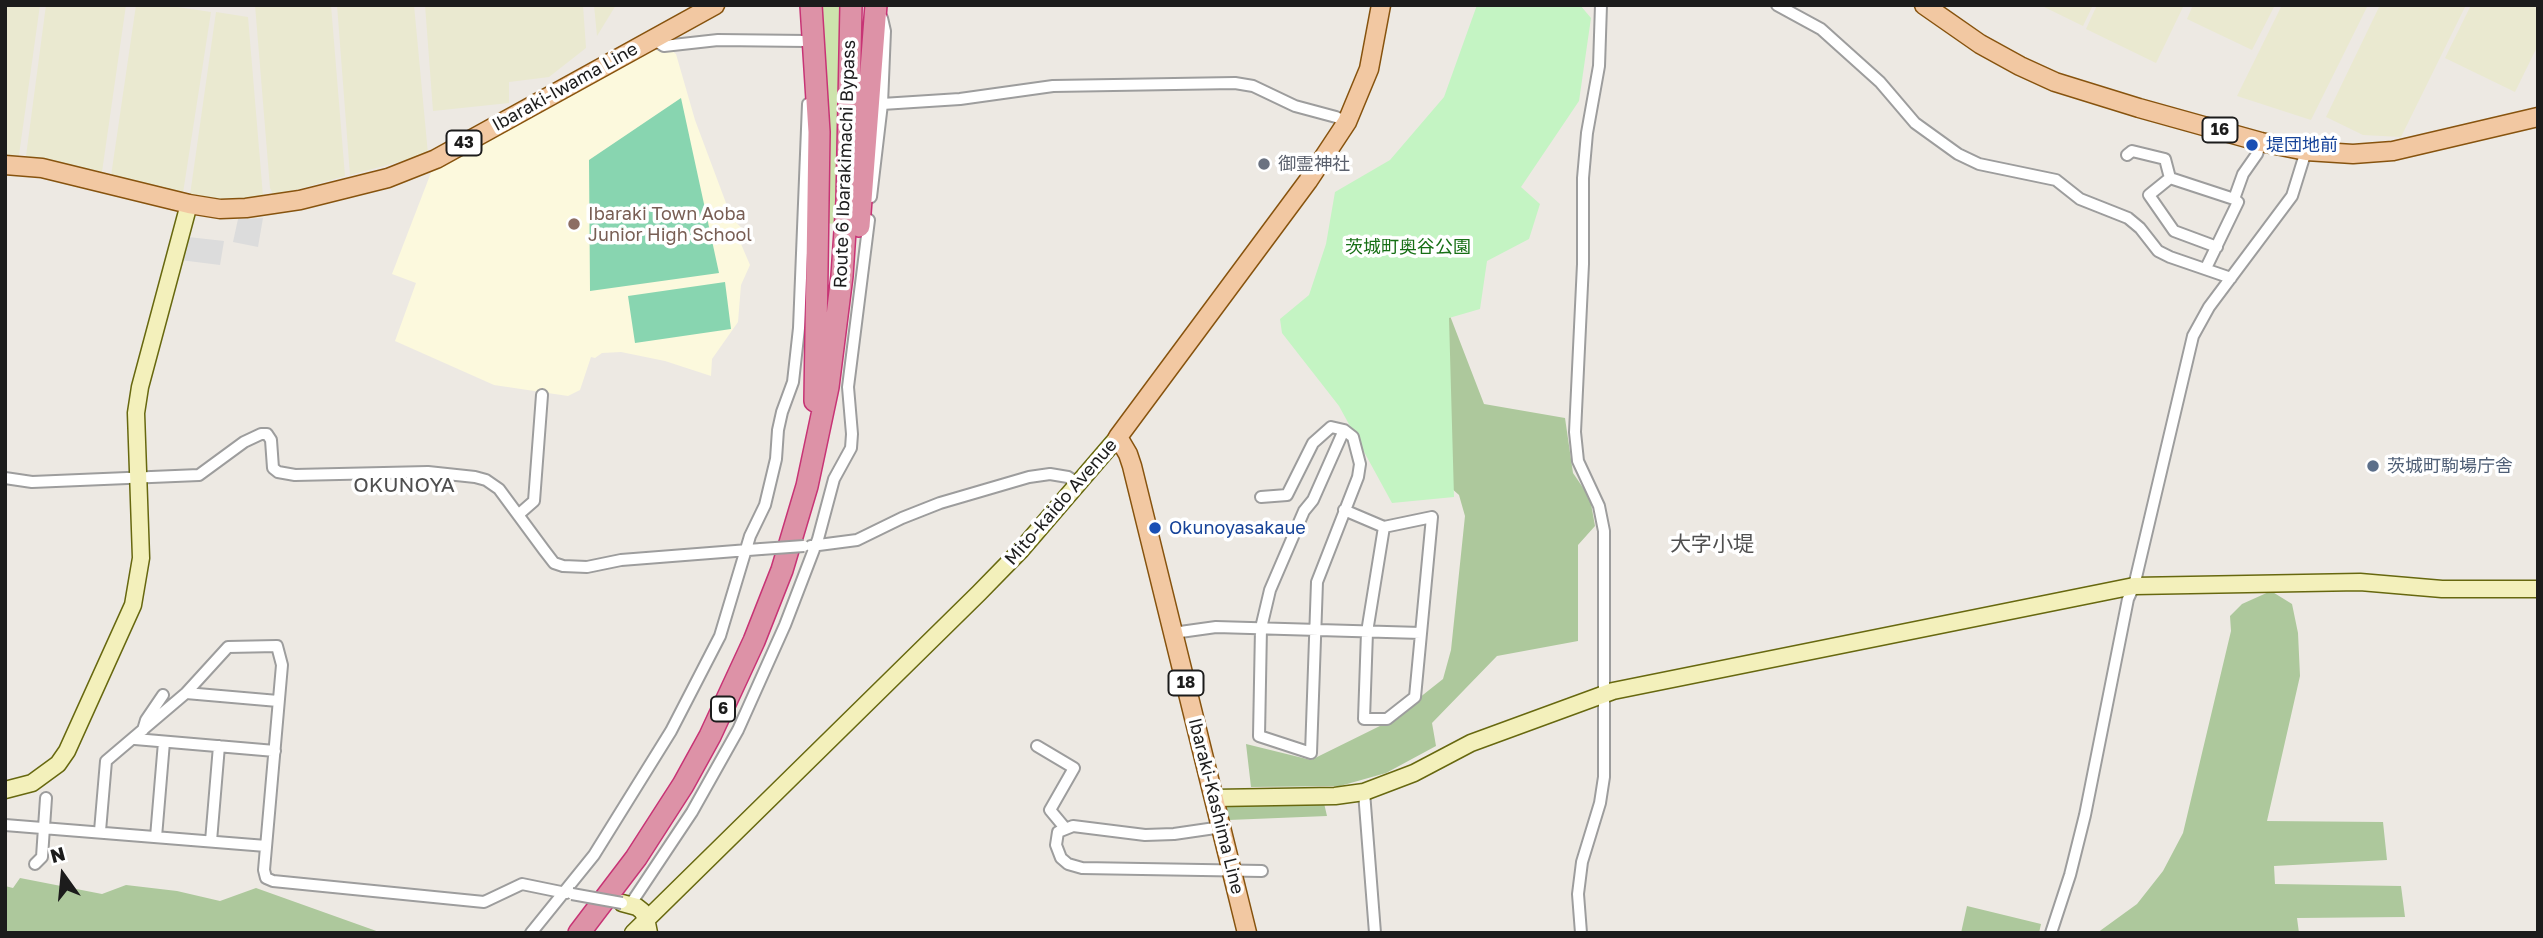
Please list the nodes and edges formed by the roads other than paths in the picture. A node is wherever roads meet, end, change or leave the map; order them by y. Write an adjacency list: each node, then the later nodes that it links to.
1 (715, 5): 10 (main road, Ibaraki-Iwama Line / 43)
2 (811, 5): 9 (highway)
3 (851, 5): 25 (highway, Route 6 Ibarakimachi Bypass / 6)
4 (876, 5): 11 (street); 25 (highway)
5 (1381, 5): 13 (main road, Mito-kaido Avenue)
6 (1601, 5): 46 (street)
7 (1777, 5): 22 (street)
8 (1924, 5): 14 (main road, 16)
9 (811, 35): 10 (street); 28 (highway); 37 (street)
10 (653, 39): 20 (main road, Ibaraki-Iwama Line / 43)
11 (882, 104): 13 (street); 36 (street)
12 (2538, 117): 15 (main road, 16)
13 (1347, 122): 27 (main road, Mito-kaido Avenue)
14 (2261, 142): 15 (main road, 16); 19 (street)
15 (2306, 151): 23 (street)
16 (2127, 155): 18 (street)
17 (5, 165): 20 (main road, Ibaraki-Iwama Line / 43)
18 (2170, 178): 19 (street); 21 (street)
19 (2234, 199): 21 (street)
20 (189, 204): 30 (street)
21 (2217, 247): 22 (street)
22 (2206, 268): 23 (street)
23 (2231, 278): 38 (street)
24 (542, 395): 34 (street)
25 (822, 418): 28 (highway, Route 6 Ibarakimachi Bypass / 6)
26 (1344, 430): 32 (street); 33 (street); 40 (street)
27 (1118, 437): 31 (street, Mito-kaido Avenue); 43 (main road, Ibaraki-Kashima Line / 18)
28 (813, 459): 73 (highway, Route 6 Ibarakimachi Bypass / 6)
29 (5, 478): 30 (street)
30 (137, 478): 34 (street); 54 (street)
31 (1079, 484): 36 (street); 71 (street, Mito-kaido Avenue)
32 (1261, 498)
33 (1344, 510): 35 (street); 41 (street)
34 (518, 515): 37 (street)
35 (1384, 527): 42 (street); 44 (street)
36 (810, 546): 37 (street, bridge); 70 (street)
37 (746, 549): 69 (street)
38 (2134, 586): 39 (street); 46 (street); 77 (street)
39 (2538, 589)
40 (1261, 628): 41 (street); 41 (street); 43 (street)
41 (1314, 629): 42 (street)
42 (1367, 632): 44 (street); 44 (street)
43 (1173, 633): 56 (main road, Ibaraki-Kashima Line / 18)
44 (1421, 634)
45 (186, 693): 48 (street); 48 (street); 49 (street)
46 (1603, 694): 55 (street); 76 (street)
47 (163, 695): 49 (street)
48 (278, 701): 53 (street)
49 (138, 736): 50 (street); 62 (street)
50 (164, 742): 52 (street); 63 (street)
51 (1037, 746): 61 (street)
52 (219, 747): 53 (street); 64 (street)
53 (275, 751): 65 (street)
54 (5, 790)
55 (1364, 792): 56 (street); 75 (street)
56 (1215, 798): 59 (main road, Ibaraki-Kashima Line / 18)
57 (46, 799): 60 (street)
58 (5, 825): 60 (street)
59 (1222, 827): 61 (street); 67 (main road, Ibaraki-Kashima Line / 18)
60 (44, 828): 62 (street); 66 (street)
61 (1065, 828): 67 (street)
62 (100, 831): 63 (street)
63 (156, 837): 64 (street)
64 (211, 841): 65 (street)
65 (266, 846): 69 (street)
66 (35, 864)
67 (1233, 872): 68 (street); 74 (main road, Ibaraki-Kashima Line / 18)
68 (1262, 872)
69 (567, 893): 70 (street, bridge); 72 (street)
70 (626, 904): 71 (street)
71 (639, 928)
72 (531, 933)
73 (579, 933)
74 (1247, 933)
75 (1375, 933)
76 (1581, 933)
77 (2051, 933)

